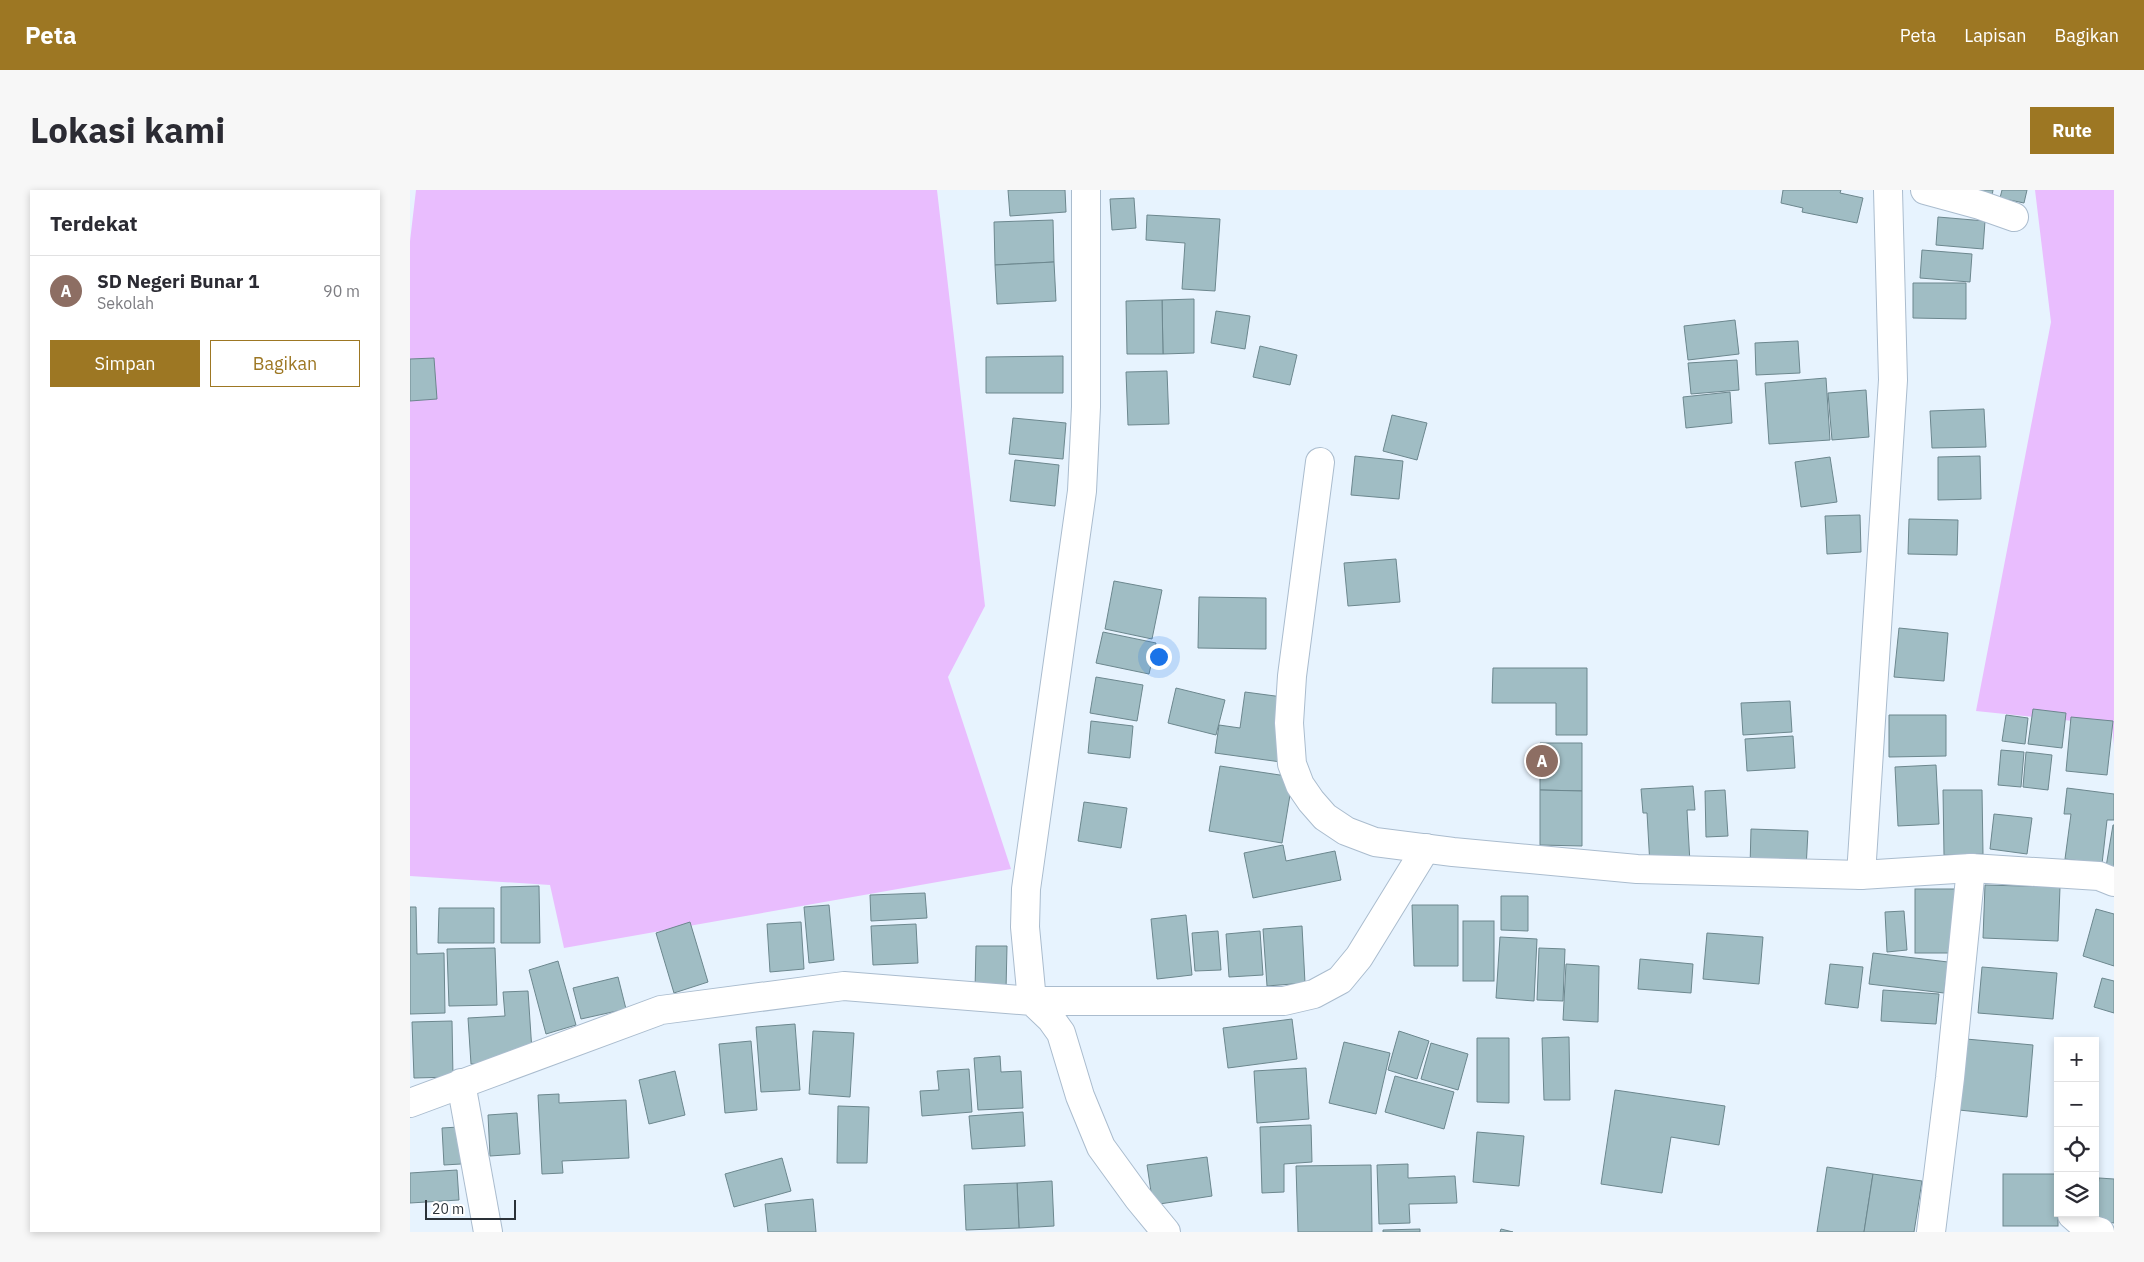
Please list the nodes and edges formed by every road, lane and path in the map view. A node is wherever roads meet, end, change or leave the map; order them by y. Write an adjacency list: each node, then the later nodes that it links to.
1 (1086, 190): 10 (street)
2 (1888, 190): 8 (street)
3 (1925, 190): 4 (street)
4 (2014, 217)
5 (1320, 462): 6 (street)
6 (1426, 848): 8 (street); 10 (street)
7 (1971, 868): 8 (street); 9 (street); 16 (street)
8 (1860, 875)
9 (2114, 882)
10 (1032, 1001): 11 (street); 15 (street)
11 (461, 1083): 12 (street); 14 (street)
12 (410, 1103)
13 (2074, 1217): 17 (street)
14 (488, 1232)
15 (1166, 1232)
16 (1932, 1232)
17 (2100, 1232)

